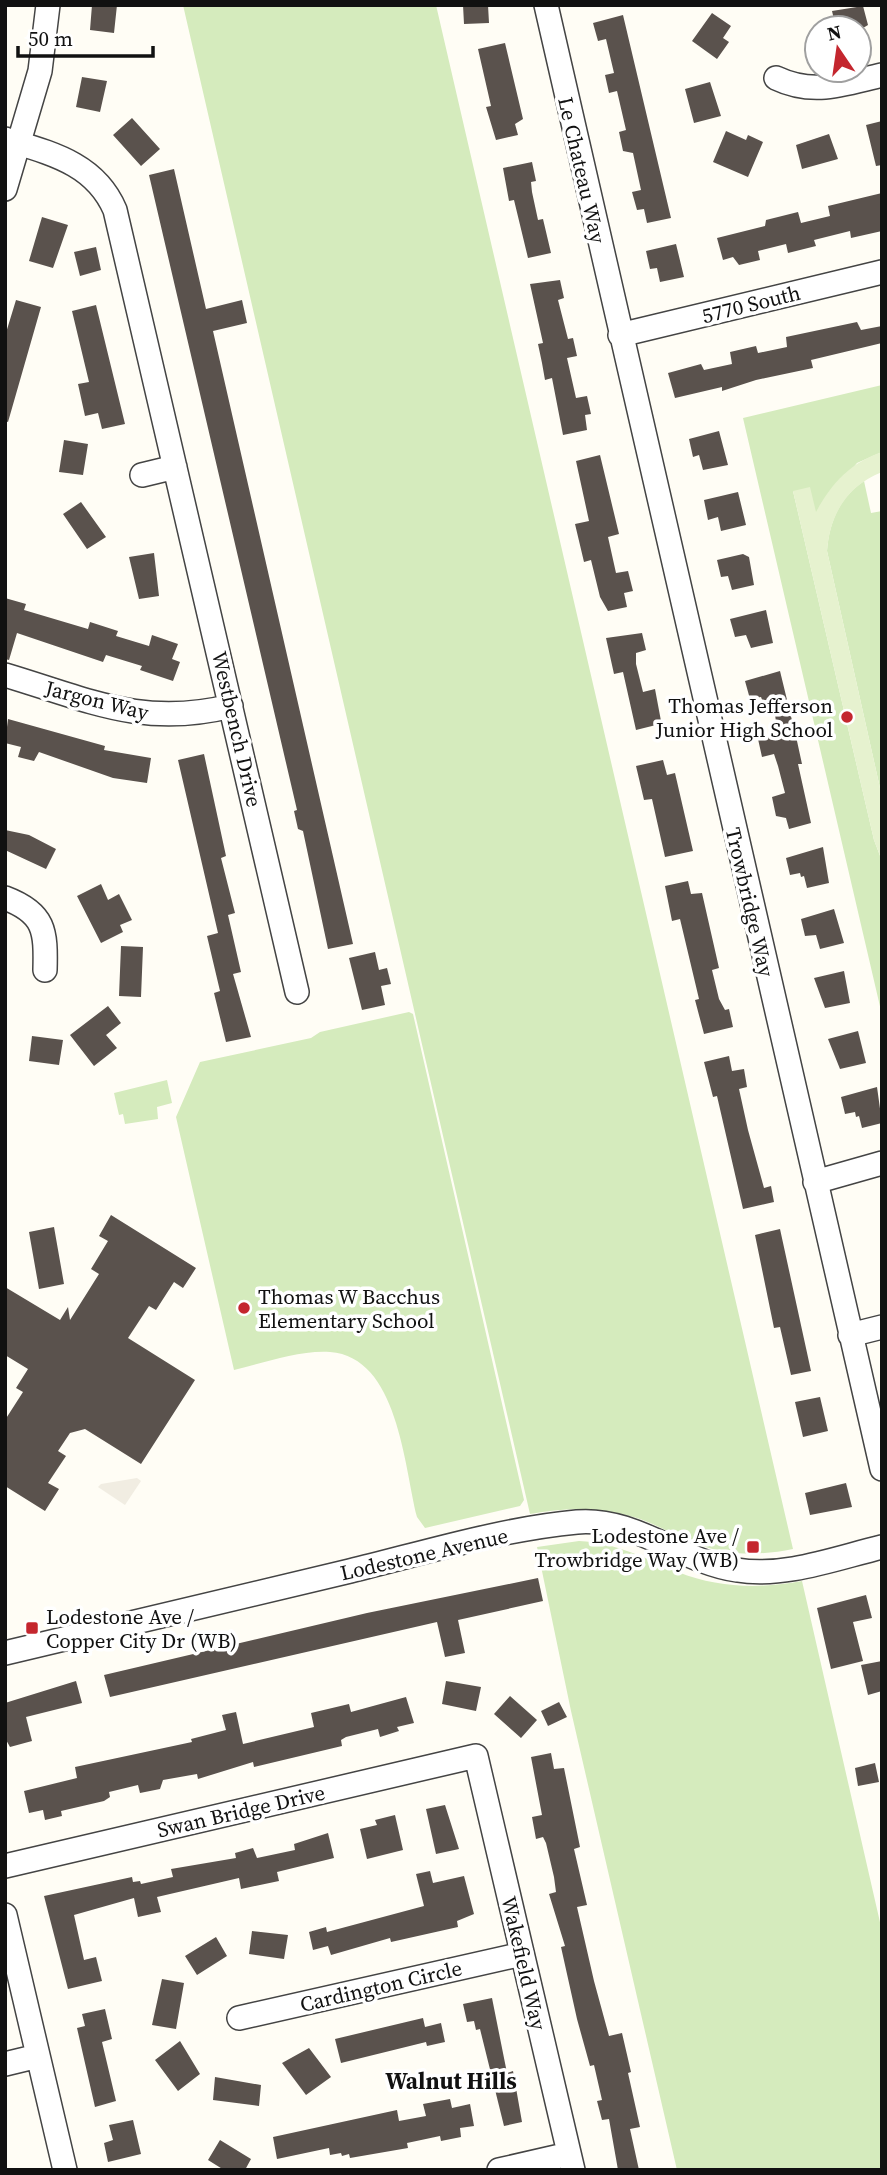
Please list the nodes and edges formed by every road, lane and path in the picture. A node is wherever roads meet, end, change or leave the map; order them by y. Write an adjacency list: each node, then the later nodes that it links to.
1 (48, 5): 5 (street)
2 (546, 5): 8 (street, Le Chateau Way)
3 (882, 75): 4 (street)
4 (776, 78)
5 (13, 141): 6 (street); 9 (street, Westbench Drive)
6 (5, 189)
7 (882, 272): 8 (street, 5770 South)
8 (620, 335): 17 (street, Trowbridge Way)
9 (175, 467): 10 (street); 12 (street, Westbench Drive)
10 (142, 475)
11 (5, 675): 12 (street, Jargon Way)
12 (231, 706): 15 (street, Westbench Drive)
13 (5, 898): 14 (street)
14 (45, 970)
15 (297, 992)
16 (882, 1163): 17 (street)
17 (815, 1182): 19 (street, Trowbridge Way)
18 (882, 1327): 19 (street)
19 (850, 1335): 20 (street, Trowbridge Way)
20 (882, 1469)
21 (882, 1547): 22 (street, Lodestone Avenue)
22 (5, 1653)
23 (476, 1756): 24 (street, Swan Bridge Drive); 26 (street, Wakefield Way)
24 (5, 1866)
25 (5, 1915): 28 (street)
26 (522, 1954): 27 (street, Cardington Circle); 30 (street, Wakefield Way)
27 (239, 2018)
28 (38, 2056): 29 (street); 31 (street)
29 (5, 2064)
30 (571, 2162): 32 (street)
31 (65, 2170)
32 (499, 2170)

